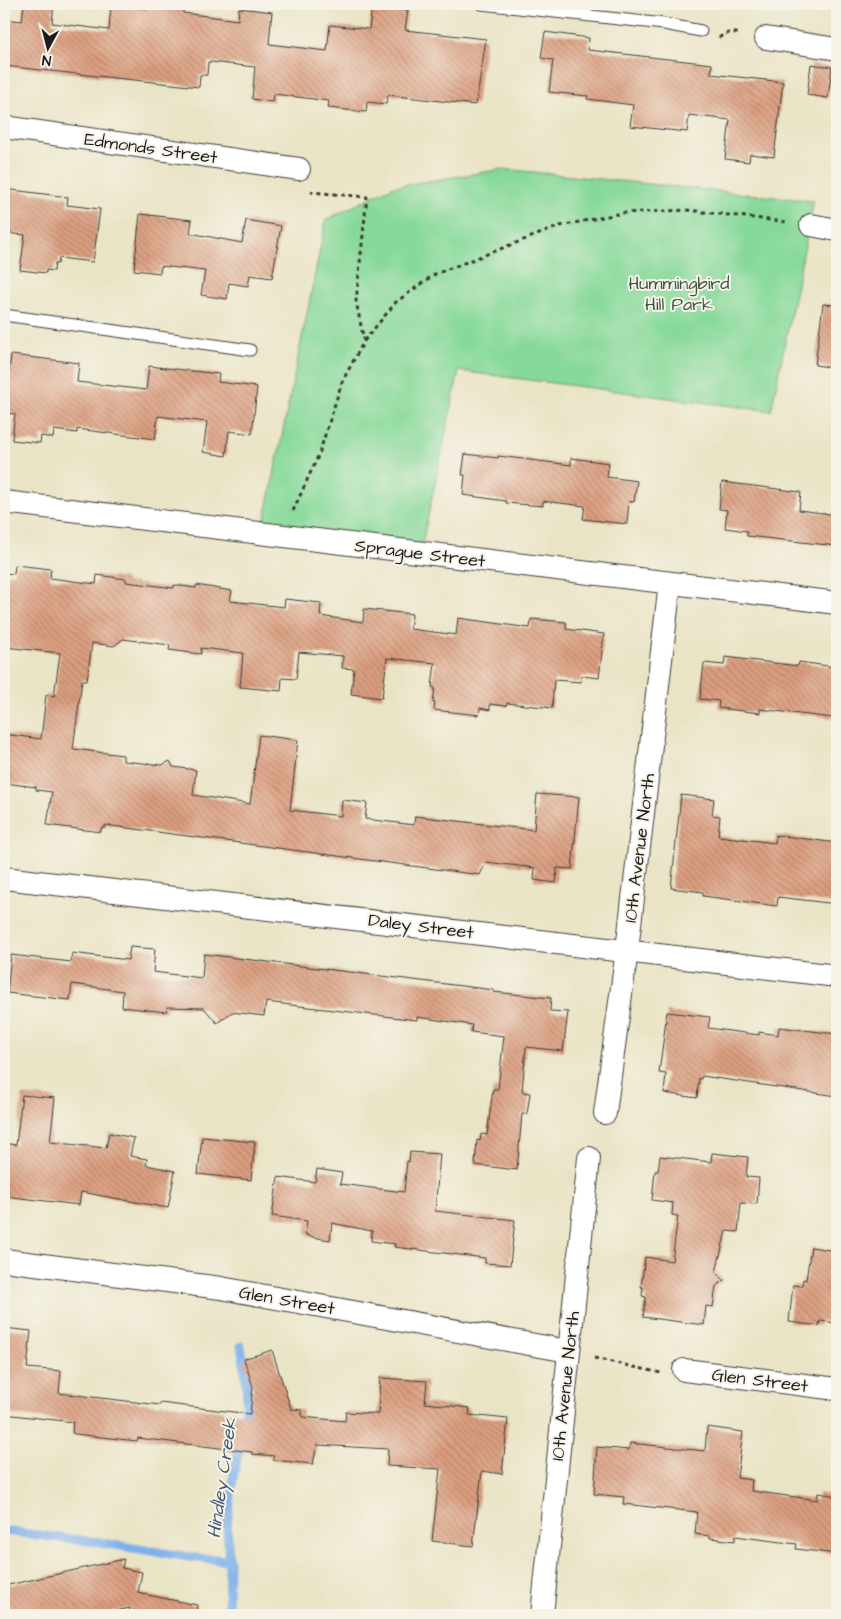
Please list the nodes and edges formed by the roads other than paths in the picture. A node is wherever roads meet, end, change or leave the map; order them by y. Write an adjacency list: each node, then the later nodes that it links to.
1 (481, 4): 2 (lane)
2 (701, 31)
3 (766, 38): 4 (street)
4 (837, 49)
5 (4, 127): 6 (street, Edmonds Street)
6 (299, 169)
7 (812, 225): 8 (street)
8 (837, 230)
9 (4, 315): 10 (lane)
10 (250, 350)
11 (4, 502): 12 (street, Sprague Street)
12 (670, 583): 13 (street, Sprague Street); 15 (street, 10th Avenue North)
13 (837, 603)
14 (4, 878): 15 (street, Daley Street)
15 (627, 950): 16 (street, Daley Street); 17 (street, 10th Avenue North)
16 (837, 976)
17 (605, 1113)
18 (589, 1158): 20 (street, 10th Avenue North)
19 (4, 1260): 20 (street, Glen Street)
20 (568, 1350): 23 (street, 10th Avenue North)
21 (684, 1370): 22 (street, Glen Street)
22 (837, 1390)
23 (542, 1615)

